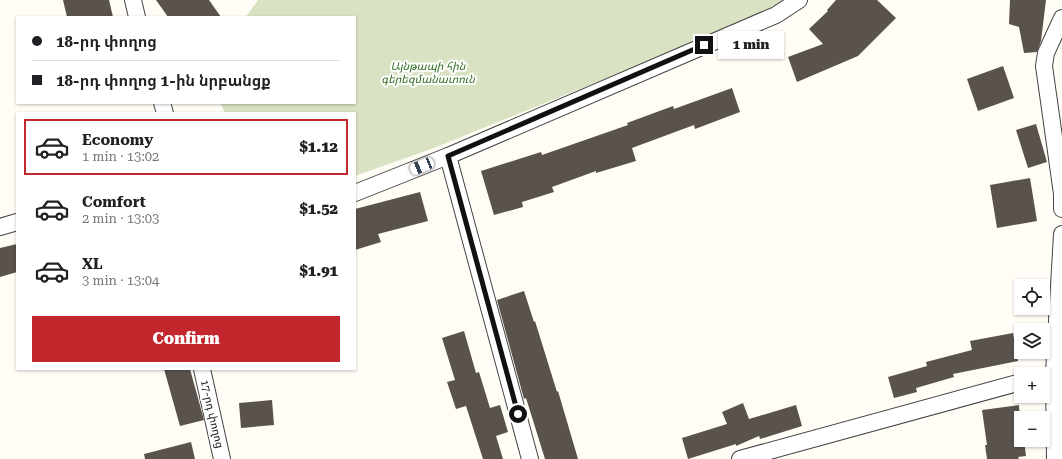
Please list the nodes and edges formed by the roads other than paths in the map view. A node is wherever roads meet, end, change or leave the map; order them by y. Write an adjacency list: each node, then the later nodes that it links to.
1 (133, 0): 3 (street)
2 (799, 0): 5 (street)
3 (138, 16)
4 (1062, 18): 7 (street)
5 (448, 156): 6 (street); 15 (street)
6 (356, 193)
7 (1062, 210)
8 (16, 222): 9 (street)
9 (0, 227)
10 (1062, 234): 12 (street)
11 (202, 370): 14 (street, 17-րդ փողոց)
12 (1053, 373): 17 (street)
13 (1014, 384): 16 (street)
14 (222, 459)
15 (530, 459)
16 (740, 459)
17 (1055, 459)

